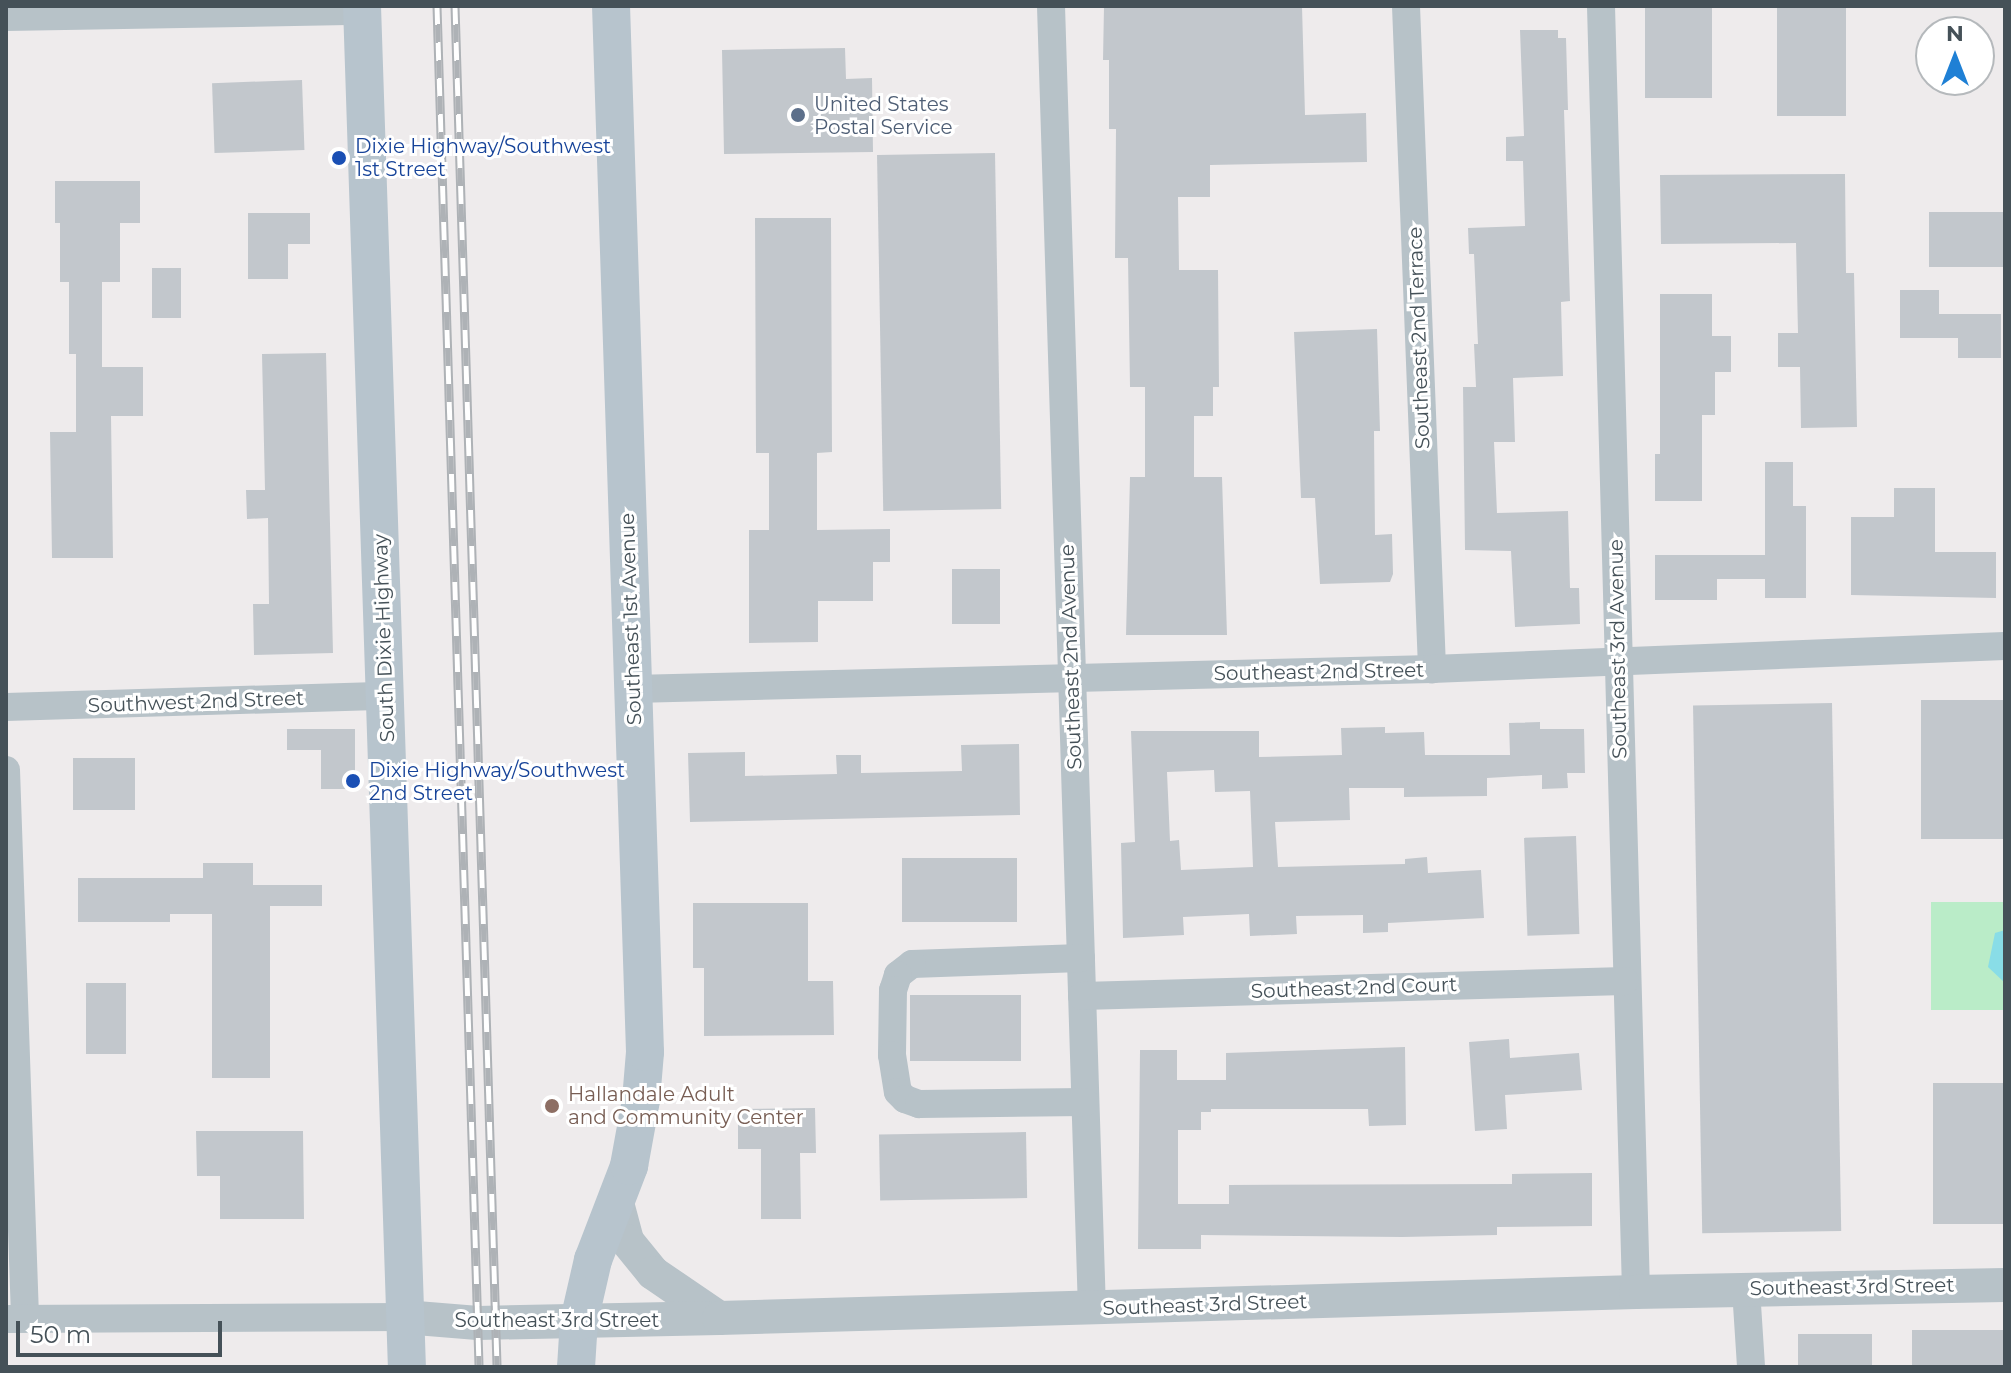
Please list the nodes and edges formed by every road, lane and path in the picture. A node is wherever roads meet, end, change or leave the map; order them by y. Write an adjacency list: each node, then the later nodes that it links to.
1 (611, 6): 11 (main road, Southeast 1st Avenue)
2 (1051, 6): 10 (street, Southeast 2nd Avenue)
3 (1406, 6): 9 (street, Southeast 2nd Terrace)
4 (1601, 6): 8 (street, Southeast 3rd Avenue)
5 (362, 8): 6 (street); 12 (main road, South Dixie Highway)
6 (6, 17)
7 (2005, 646): 8 (street, Southeast 2nd Street)
8 (1621, 661): 9 (street, Southeast 2nd Street); 16 (street, Southeast 3rd Avenue)
9 (1432, 669): 10 (street, Southeast 2nd Street)
10 (1071, 677): 11 (street, Southeast 2nd Street); 15 (street, Southeast 2nd Avenue)
11 (633, 689): 19 (main road, Southeast 1st Avenue)
12 (386, 696): 13 (street, Southwest 2nd Street); 24 (main road, South Dixie Highway)
13 (6, 707)
14 (6, 770): 26 (street)
15 (1081, 958): 17 (street, Southeast 2nd Avenue); 18 (street)
16 (1625, 981): 17 (street, Southeast 2nd Court); 22 (street, Southeast 3rd Avenue)
17 (1082, 996): 18 (street, Southeast 2nd Avenue)
18 (1085, 1102): 23 (street, Southeast 2nd Avenue)
19 (617, 1203): 25 (street); 27 (main road, Southeast 1st Avenue)
20 (2005, 1285): 21 (street, Southeast 3rd Street)
21 (1746, 1289): 22 (street, Southeast 3rd Street); 30 (street)
22 (1636, 1292): 23 (street, Southeast 3rd Street)
23 (1092, 1308): 25 (street, Southeast 3rd Street)
24 (404, 1317): 26 (street); 27 (street, Southeast 3rd Street); 28 (main road, South Dixie Highway)
25 (719, 1318): 27 (street, Southeast 3rd Street)
26 (15, 1319)
27 (579, 1321): 29 (main road, Southeast 1st Avenue)
28 (407, 1367)
29 (576, 1367)
30 (1751, 1367)

